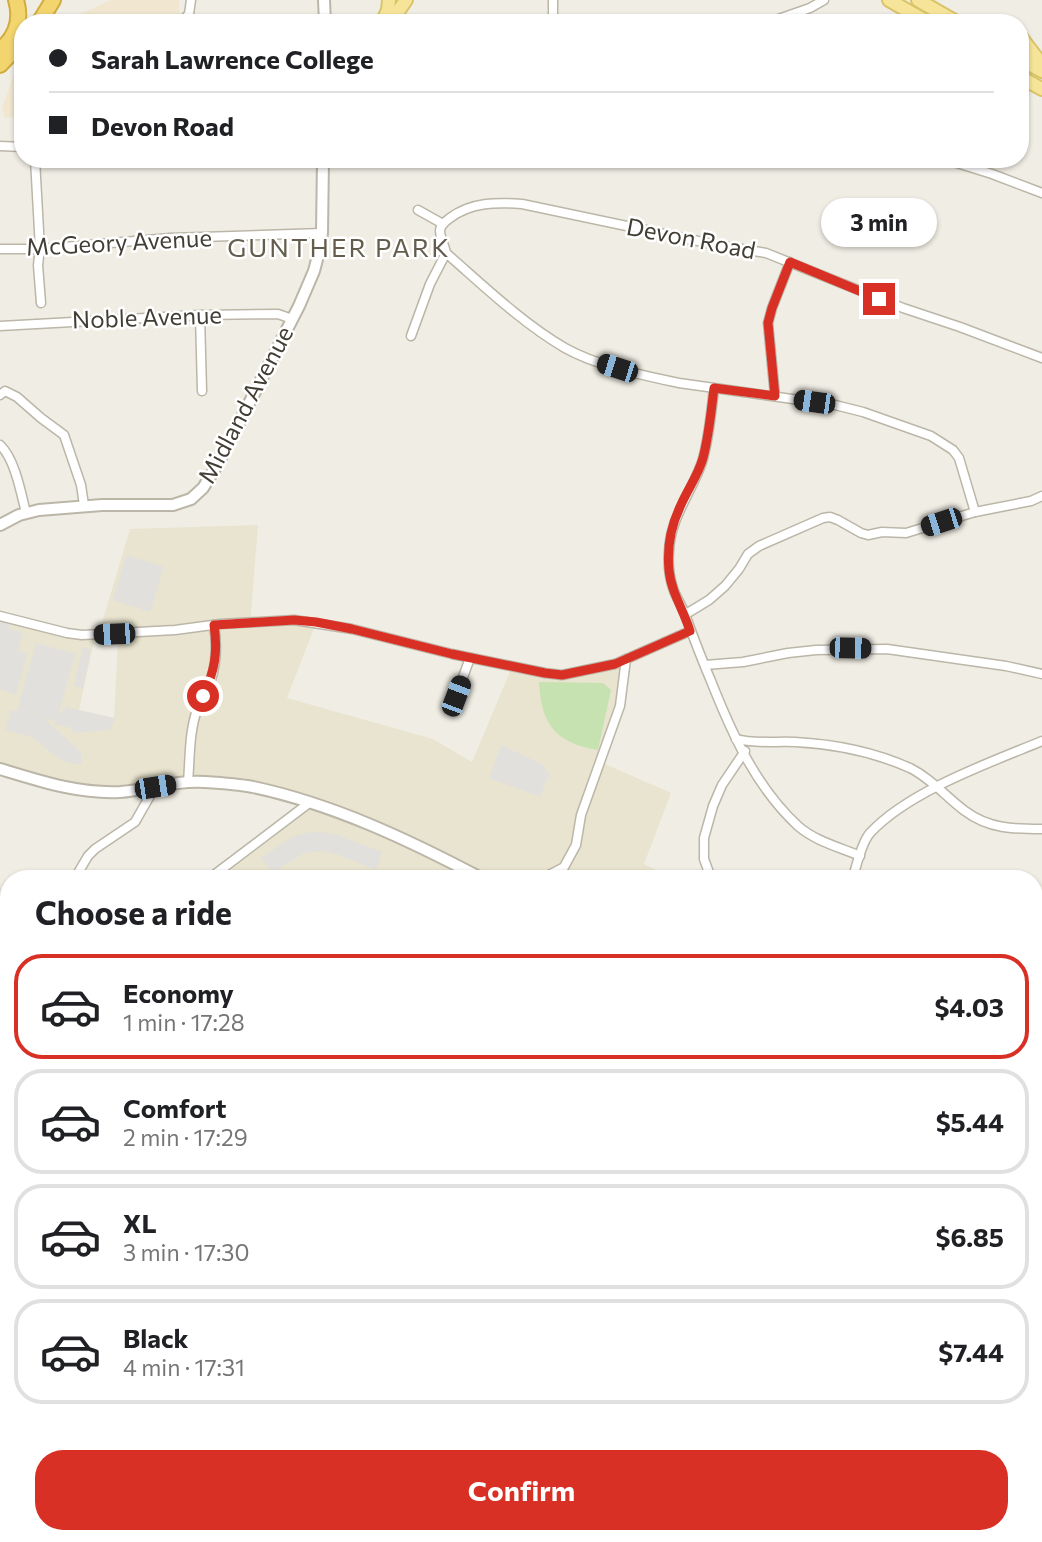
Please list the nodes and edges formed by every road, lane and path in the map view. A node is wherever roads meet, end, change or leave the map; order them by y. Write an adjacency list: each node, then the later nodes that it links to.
1 (824, 0): 4 (street)
2 (918, 0): 6 (main road)
3 (895, 3): 5 (main road)
4 (793, 14)
5 (914, 14)
6 (942, 14)
7 (14, 35): 9 (highway)
8 (1029, 48): 12 (main road)
9 (0, 50)
10 (14, 50): 11 (highway)
11 (0, 65)
12 (1042, 65)
13 (35, 168): 20 (street)
14 (323, 168): 19 (street, Midland Avenue)
15 (973, 168): 16 (street)
16 (1042, 192)
17 (418, 210): 18 (street)
18 (443, 224): 22 (street); 23 (street, Devon Road)
19 (321, 233): 20 (street, McGeory Avenue); 26 (street, Midland Avenue)
20 (40, 248): 21 (street, McGeory Avenue); 24 (street)
21 (0, 249)
22 (446, 253): 28 (street); 30 (street)
23 (790, 262): 29 (street, Devon Road); 33 (street)
24 (41, 303)
25 (200, 315): 26 (street, Noble Avenue); 27 (street, Noble Avenue); 31 (street)
26 (292, 319): 36 (street, Midland Avenue)
27 (0, 326)
28 (411, 336)
29 (1042, 358)
30 (714, 388): 33 (street); 40 (street)
31 (202, 391)
32 (0, 396): 36 (street)
33 (775, 396): 37 (street)
34 (0, 445): 38 (street)
35 (1042, 496): 37 (street)
36 (84, 505): 38 (street, Midland Avenue)
37 (975, 512): 40 (street)
38 (26, 513): 39 (street, Midland Avenue)
39 (0, 525)
40 (685, 614): 43 (street)
41 (0, 616): 42 (street)
42 (214, 625): 44 (street); 54 (street)
43 (690, 631): 45 (street); 46 (street)
44 (470, 658): 45 (street); 48 (street)
45 (626, 659): 63 (street)
46 (705, 665): 47 (street); 49 (street)
47 (1042, 674)
48 (456, 696)
49 (736, 739): 51 (street); 52 (street)
50 (1042, 741): 56 (street)
51 (750, 743): 52 (street); 56 (street)
52 (743, 753): 59 (street); 64 (street)
53 (0, 769): 55 (street)
54 (188, 782): 55 (street); 57 (street)
55 (155, 787): 60 (street)
56 (937, 787): 58 (street); 59 (street)
57 (309, 803): 61 (street); 62 (street)
58 (1042, 829)
59 (860, 856): 65 (street)
60 (80, 870)
61 (220, 870)
62 (465, 870)
63 (558, 870)
64 (708, 870)
65 (856, 870)

